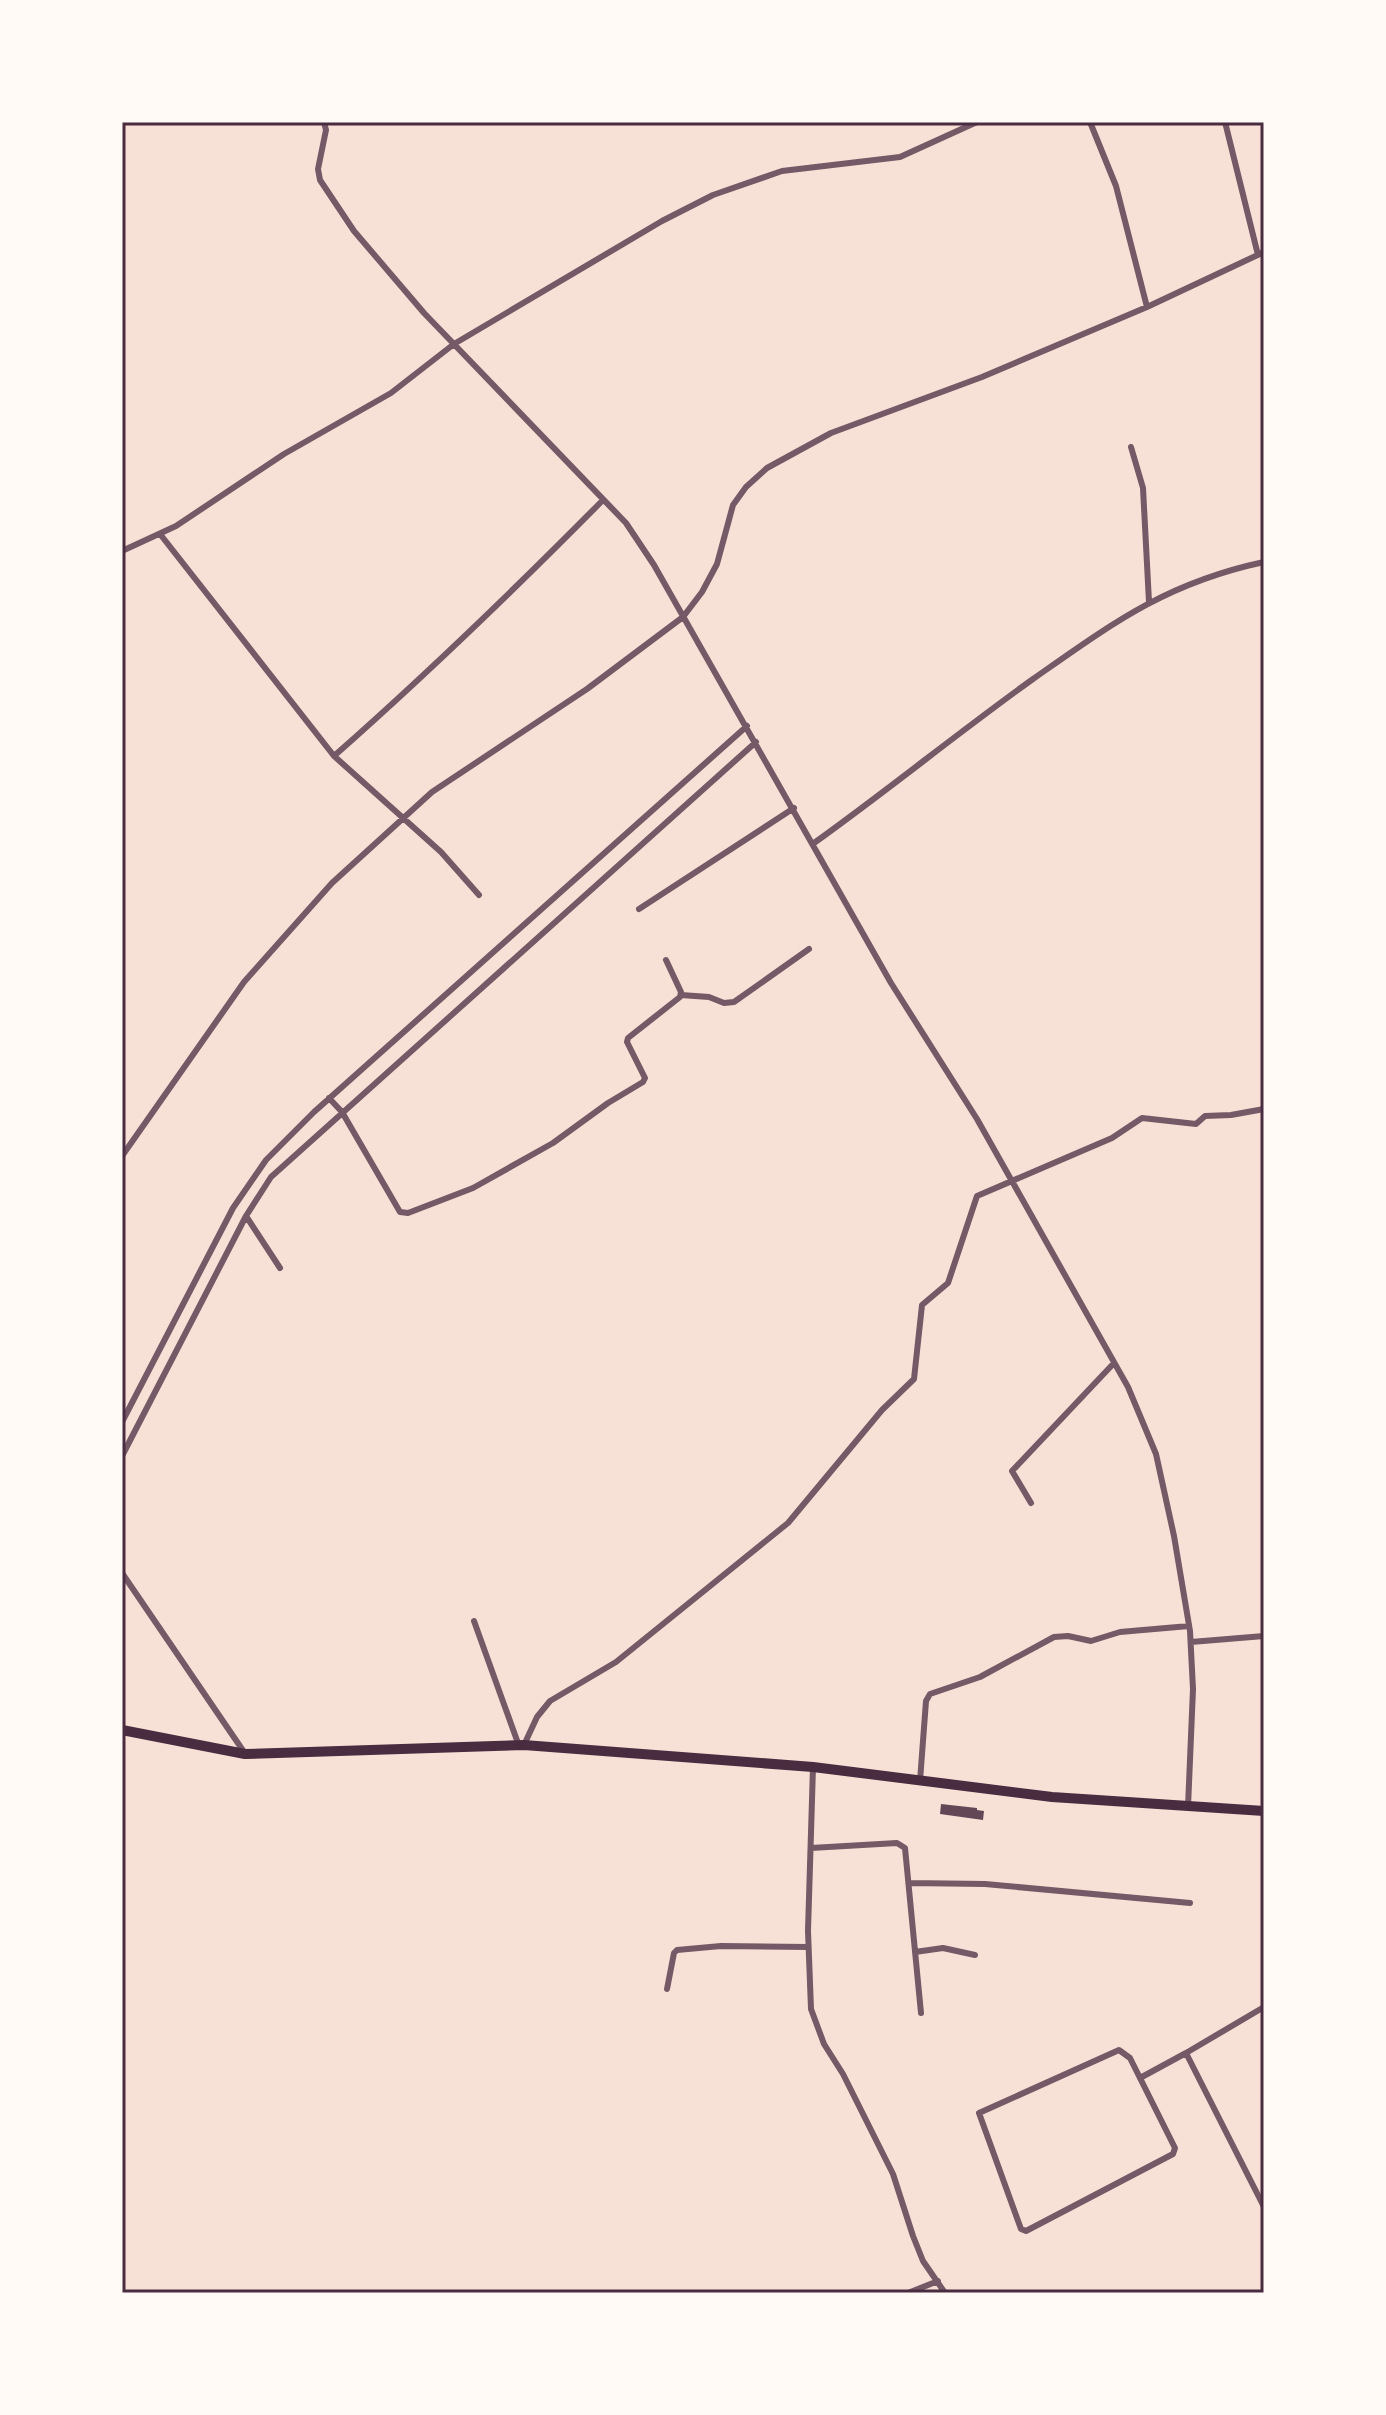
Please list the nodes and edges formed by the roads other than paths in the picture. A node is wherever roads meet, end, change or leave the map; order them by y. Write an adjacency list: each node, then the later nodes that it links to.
1 (324, 122): 7 (street)
2 (977, 122): 7 (street)
3 (1090, 122): 6 (street)
4 (1225, 122): 5 (street)
5 (1261, 253): 6 (street)
6 (1147, 307): 14 (street)
7 (454, 344): 9 (street); 10 (street)
8 (1131, 447): 13 (street)
9 (603, 500): 14 (street); 17 (street)
10 (160, 534): 11 (street); 17 (street)
11 (122, 551)
12 (1264, 562): 13 (street)
13 (1149, 602): 21 (street)
14 (683, 617): 15 (street); 19 (street)
15 (747, 726): 16 (street); 20 (street)
16 (756, 742): 18 (street); 20 (street)
17 (334, 756): 19 (street)
18 (794, 808): 21 (street); 23 (street)
19 (403, 816): 22 (street); 32 (street)
20 (638, 836): 24 (street); 24 (street)
21 (814, 843): 33 (street)
22 (479, 895)
23 (639, 909)
24 (518, 943): 28 (street); 28 (street)
25 (809, 949): 27 (street)
26 (666, 960): 27 (street)
27 (681, 995): 29 (street)
28 (408, 1041): 29 (street); 29 (street)
29 (335, 1104): 31 (street); 31 (street)
30 (1264, 1109): 33 (street)
31 (299, 1139): 34 (street); 34 (street)
32 (122, 1156)
33 (1011, 1180): 38 (street); 48 (street)
34 (250, 1196): 35 (street); 37 (street)
35 (246, 1216): 36 (street); 37 (street)
36 (280, 1268)
37 (198, 1292): 39 (street); 40 (street)
38 (1114, 1363): 41 (street); 44 (street)
39 (122, 1422)
40 (122, 1456)
41 (1031, 1503)
42 (122, 1573): 49 (street)
43 (474, 1621): 48 (street)
44 (1189, 1626): 46 (street); 51 (street)
45 (1264, 1636): 46 (street)
46 (1191, 1642): 52 (street)
47 (122, 1730): 49 (highway)
48 (522, 1746): 49 (highway); 50 (highway)
49 (245, 1754)
50 (813, 1767): 51 (highway); 54 (street)
51 (920, 1781): 52 (highway)
52 (1188, 1808): 53 (highway)
53 (1264, 1811)
54 (811, 1848): 55 (street); 57 (street)
55 (909, 1882): 56 (street); 58 (street)
56 (1190, 1903)
57 (808, 1947): 60 (street); 66 (street)
58 (915, 1952): 59 (street); 62 (street)
59 (975, 1955)
60 (667, 1989)
61 (1264, 2007): 63 (street)
62 (921, 2013)
63 (1186, 2053): 64 (street); 65 (street)
64 (1140, 2078): 64 (street)
65 (1264, 2207)
66 (938, 2281): 67 (street); 68 (street)
67 (908, 2293)
68 (945, 2293)

